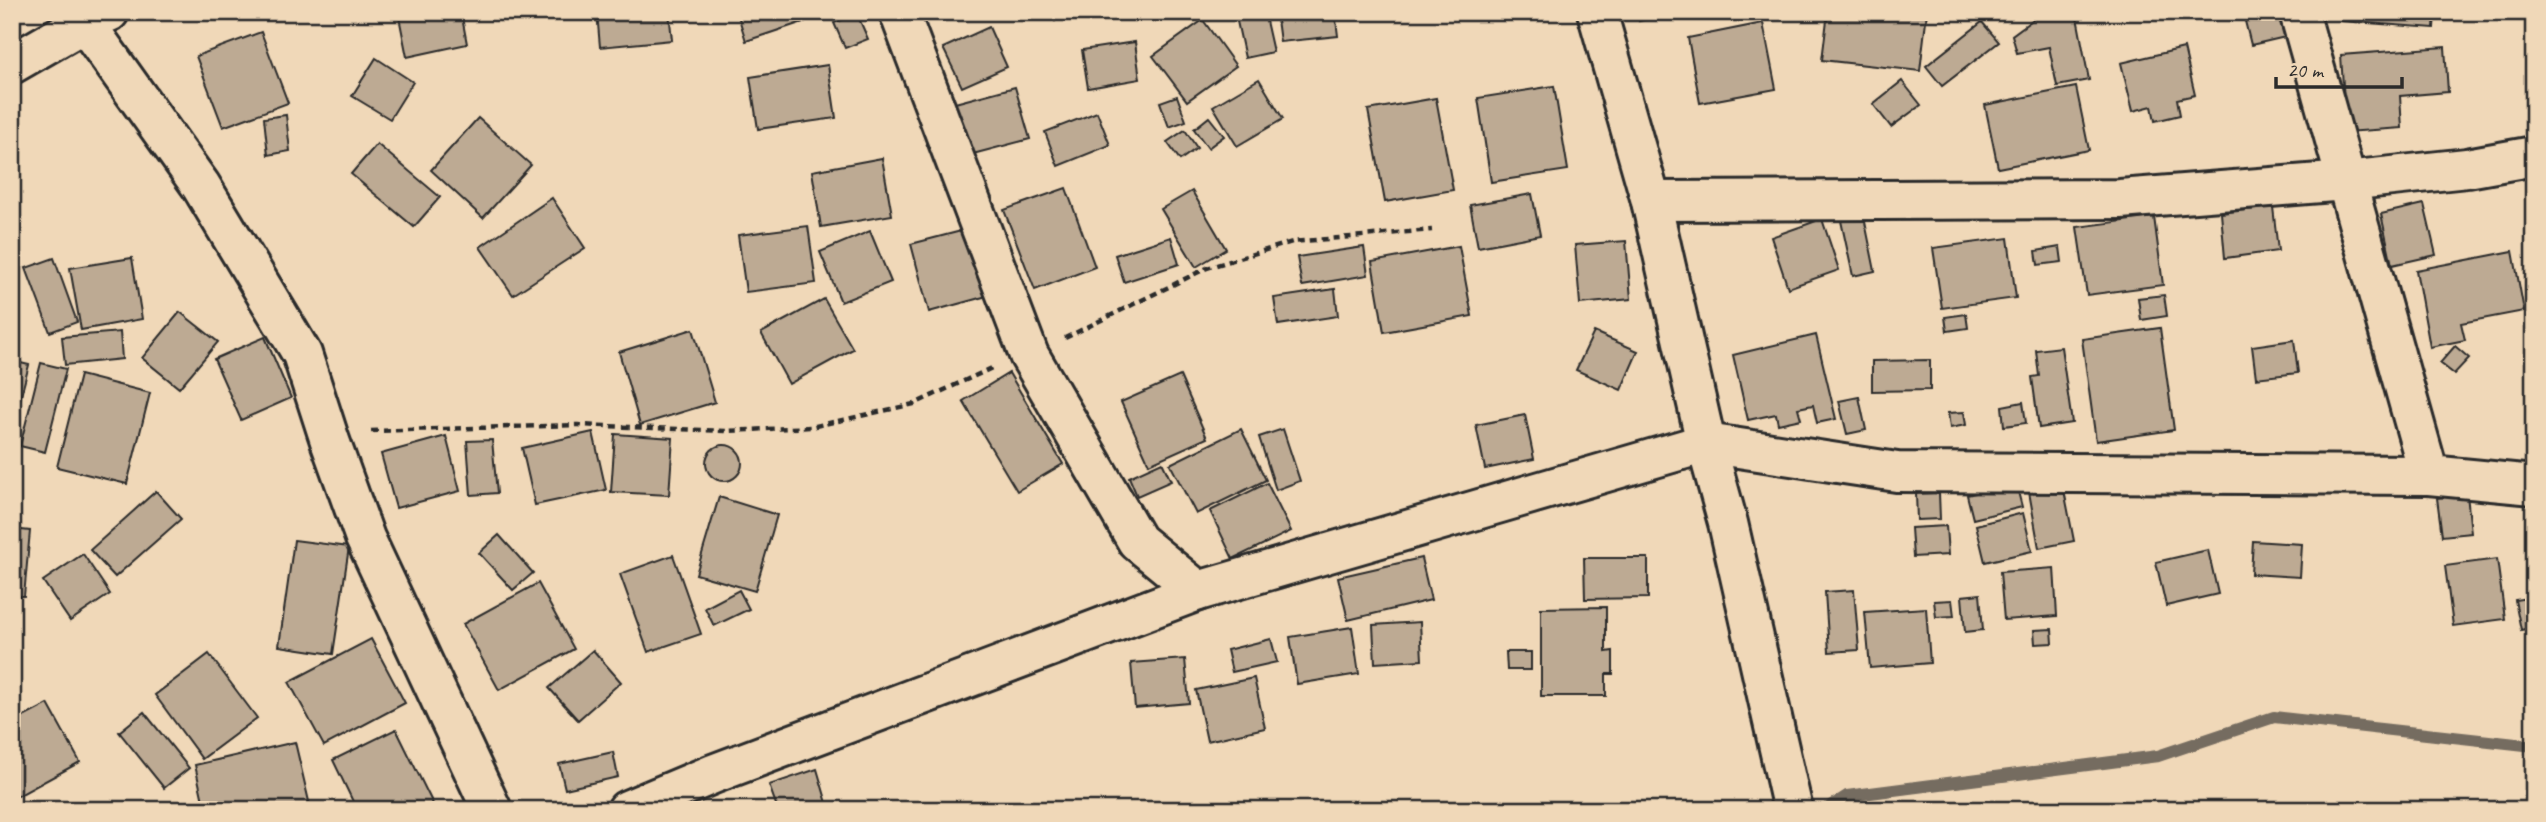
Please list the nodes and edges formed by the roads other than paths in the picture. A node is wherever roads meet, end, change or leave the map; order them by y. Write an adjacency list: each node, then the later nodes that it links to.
1 (899, 12): 12 (street)
2 (1597, 12): 8 (street)
3 (2299, 12): 7 (street)
4 (91, 16): 5 (street); 13 (street)
5 (12, 64)
6 (2534, 156): 7 (street)
7 (2346, 181): 8 (street); 10 (street)
8 (1651, 201): 9 (street)
9 (1706, 443): 10 (street); 12 (street); 15 (street)
10 (2429, 475): 11 (street)
11 (2534, 485)
12 (1198, 591): 14 (street)
13 (492, 810)
14 (627, 810)
15 (1793, 810)

